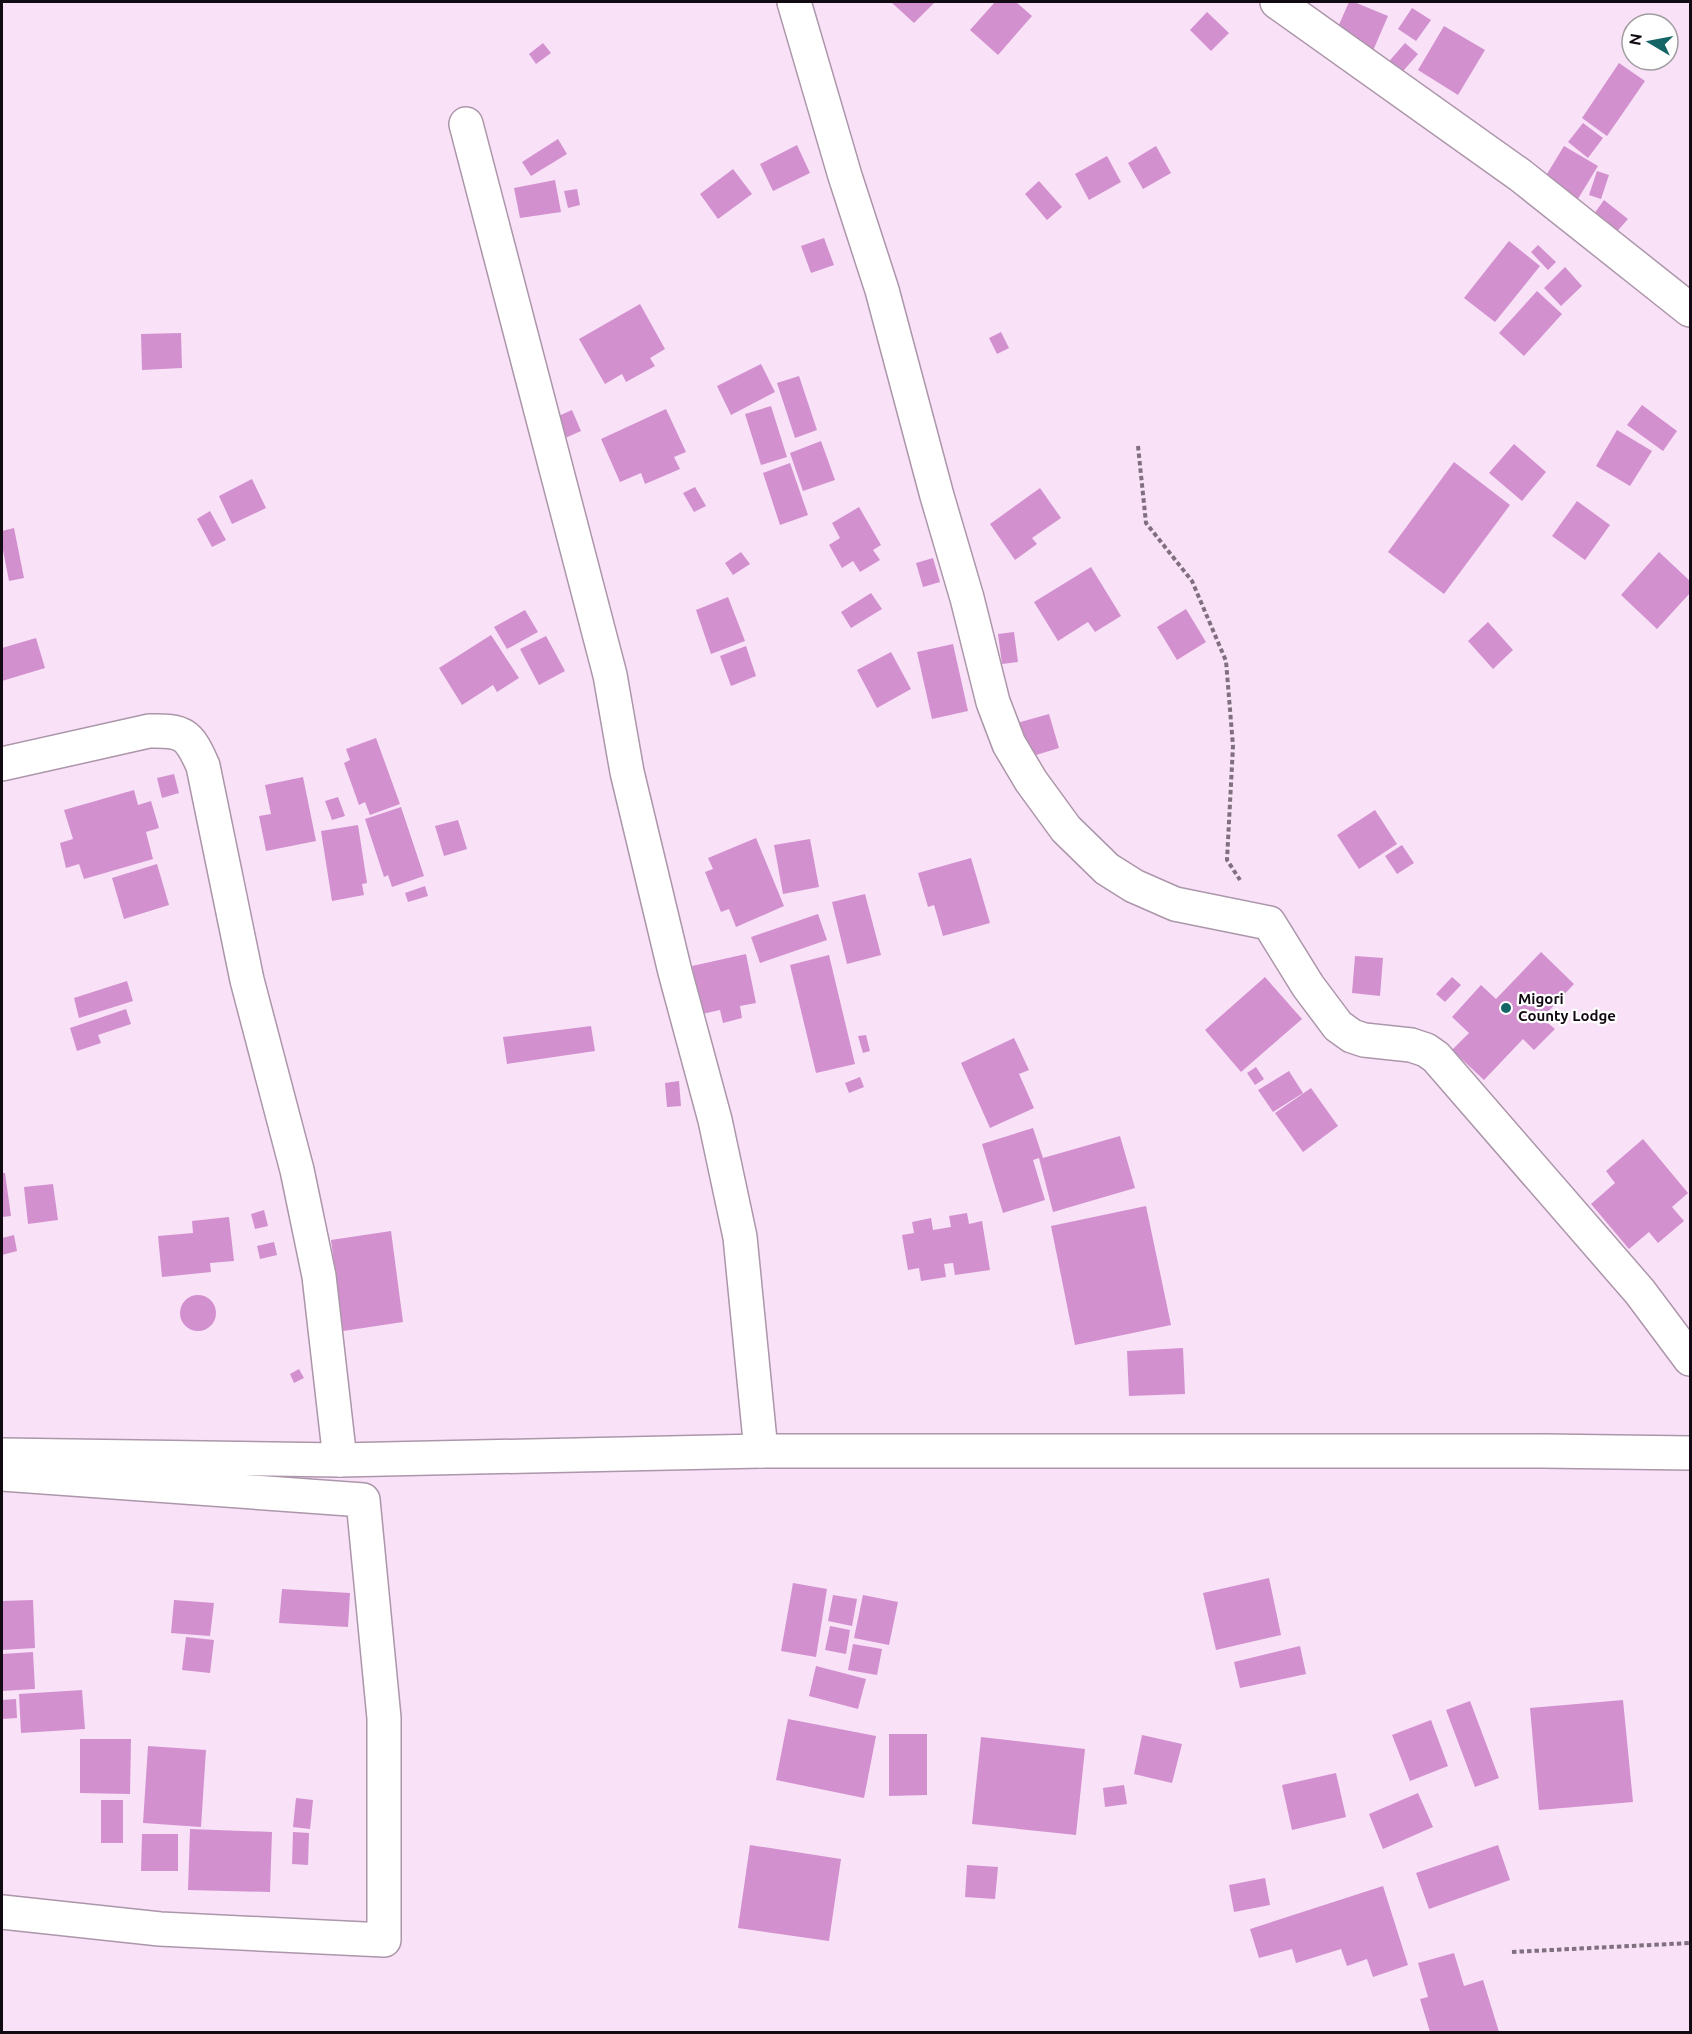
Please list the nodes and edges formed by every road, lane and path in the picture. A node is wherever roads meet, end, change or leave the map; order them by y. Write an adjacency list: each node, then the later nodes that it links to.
1 (795, 2): 7 (main road)
2 (1277, 2): 4 (main road)
3 (466, 124): 9 (main road)
4 (1690, 310)
5 (1138, 446): 7 (path)
6 (2, 764): 12 (main road)
7 (1269, 923): 8 (main road)
8 (1690, 1359)
9 (761, 1451): 10 (main road); 12 (main road)
10 (1690, 1453)
11 (2, 1455): 12 (main road)
12 (340, 1460)
13 (2, 1474): 14 (main road)
14 (2, 1912)
15 (1690, 1943): 16 (path)
16 (1512, 1953)

